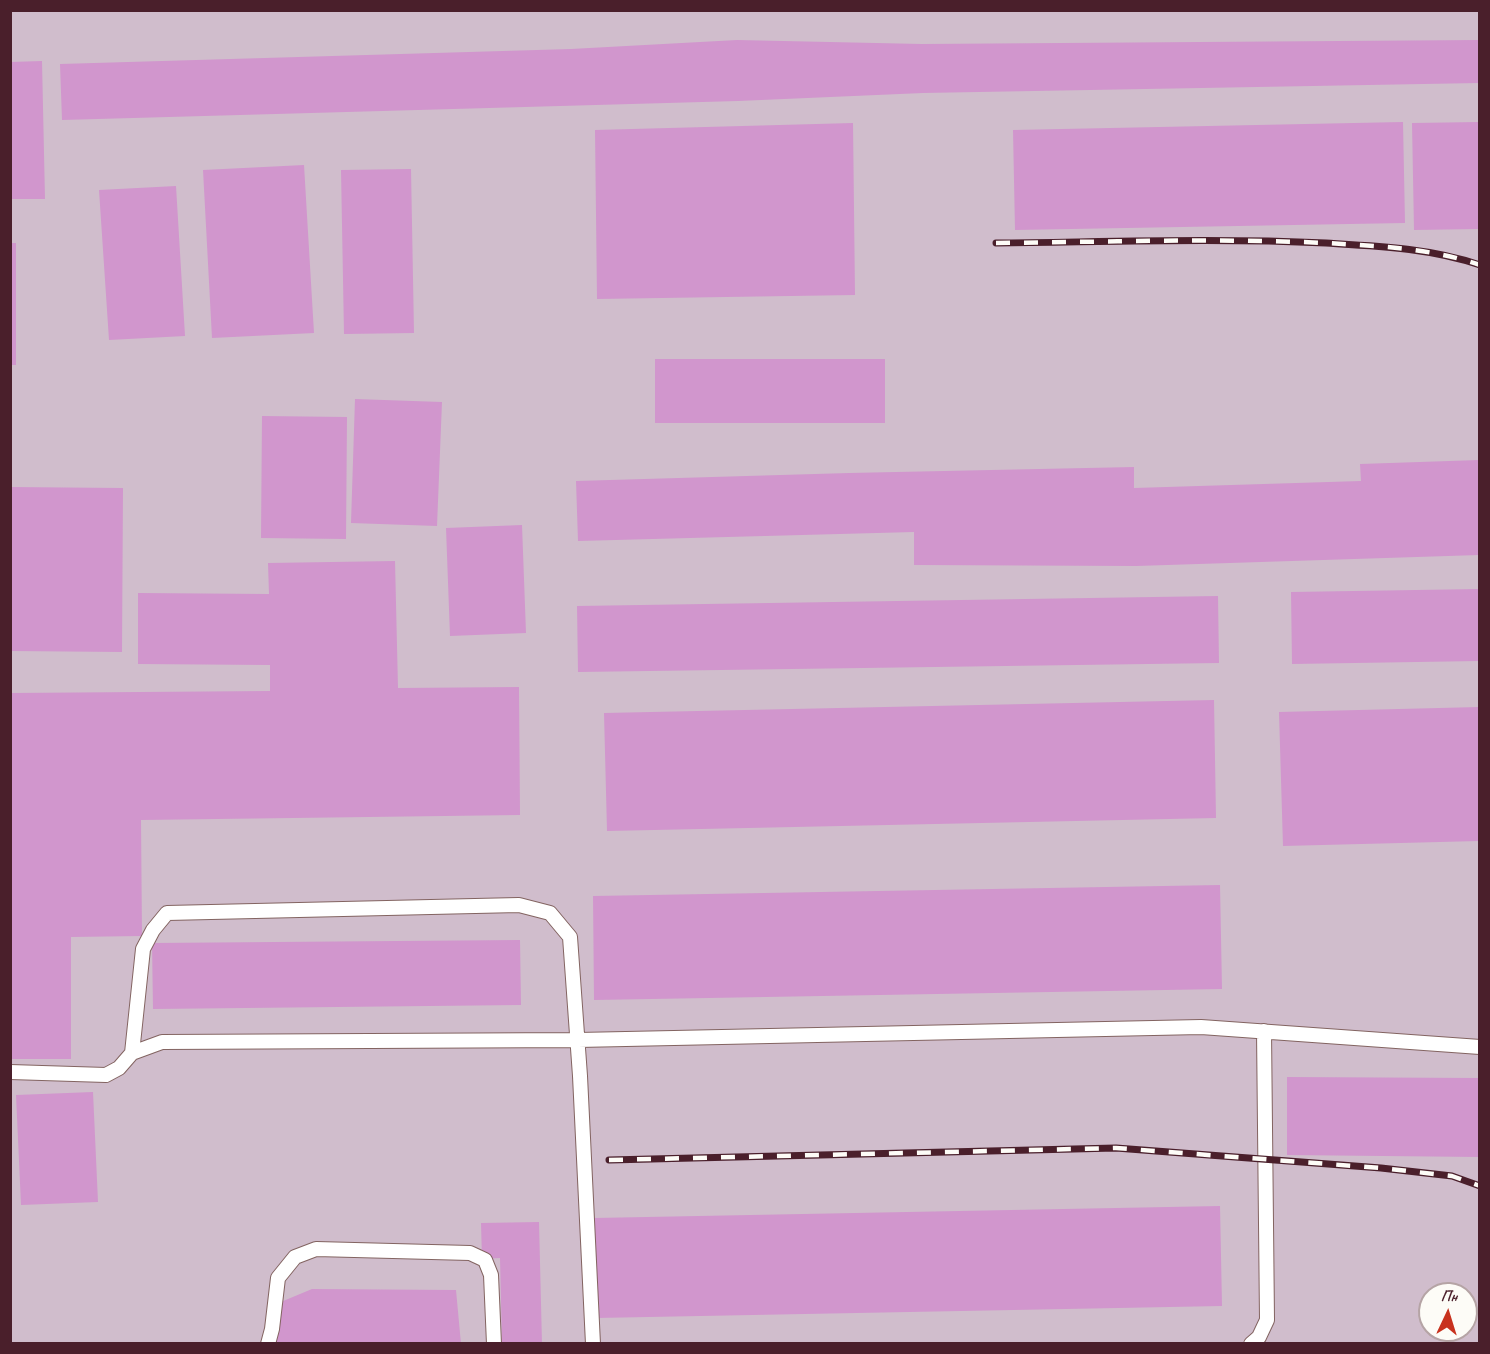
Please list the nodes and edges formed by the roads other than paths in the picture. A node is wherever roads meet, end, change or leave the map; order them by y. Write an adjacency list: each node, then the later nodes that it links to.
1 (1264, 1031): 2 (lane); 3 (lane); 9 (lane)
2 (578, 1040): 4 (lane); 4 (lane); 8 (lane)
3 (1479, 1047)
4 (132, 1053): 5 (lane)
5 (10, 1072)
6 (268, 1344): 7 (lane)
7 (494, 1344)
8 (593, 1344)
9 (1251, 1344)

